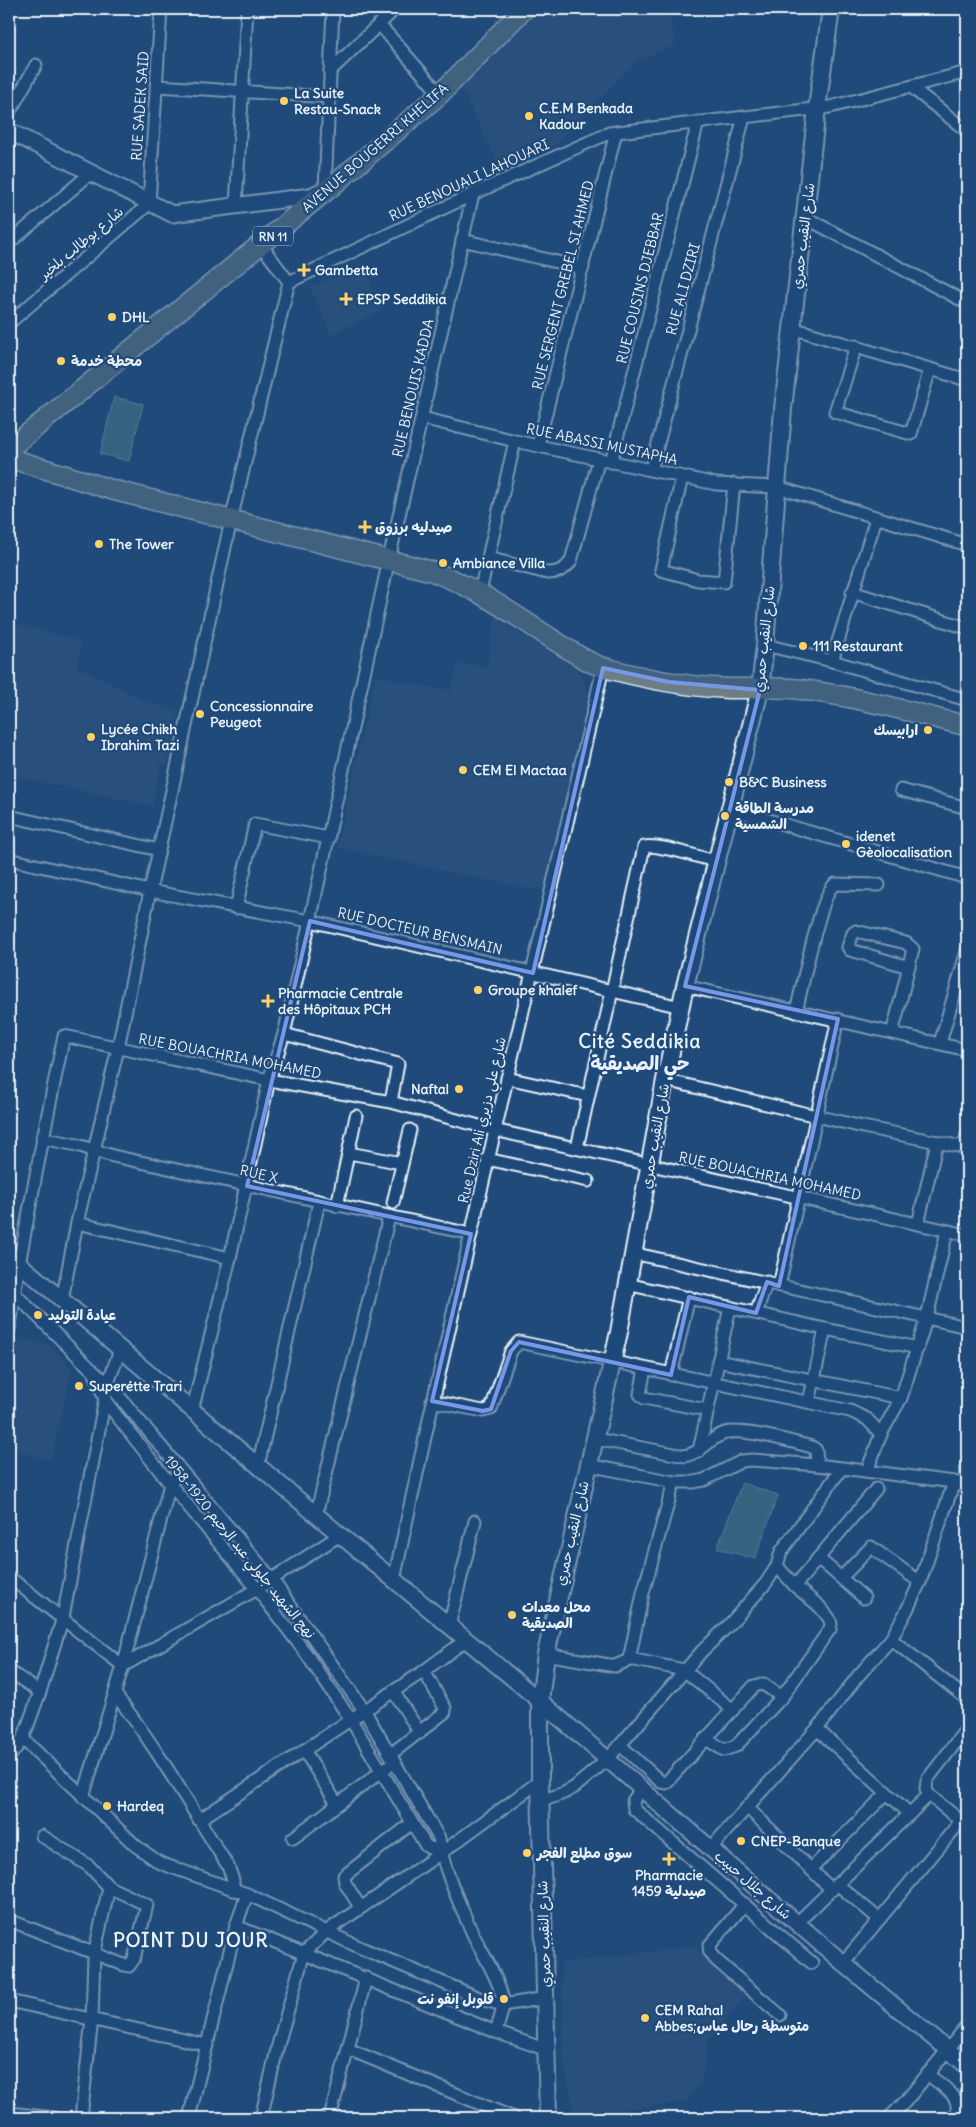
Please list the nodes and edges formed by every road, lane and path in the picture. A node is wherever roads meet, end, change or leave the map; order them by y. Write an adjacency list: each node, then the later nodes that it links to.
1 (161, 9): 11 (street, RUE SADEK SAID)
2 (247, 9): 13 (street)
3 (333, 9): 9 (street)
4 (395, 9): 7 (street)
5 (524, 9): 14 (main road, AVENUE BOUGERRI KHELIFA / RN 11)
6 (832, 9): 16 (main road, شارع النقيب حمري)
7 (379, 24): 9 (street); 14 (street)
8 (36, 66): 17 (street)
9 (330, 71): 15 (street)
10 (967, 72): 12 (street, RUE BENOUALI LAHOUARI)
11 (157, 86): 13 (street); 26 (street, RUE SADEK SAID)
12 (910, 87): 16 (street, RUE BENOUALI LAHOUARI); 21 (street)
13 (241, 91): 15 (street); 27 (street)
14 (440, 94): 24 (main road, AVENUE BOUGERRI KHELIFA / RN 11)
15 (328, 97): 24 (street)
16 (818, 108): 18 (street, RUE BENOUALI LAHOUARI); 28 (main road, شارع النقيب حمري)
17 (9, 113)
18 (744, 116): 19 (street, RUE BENOUALI LAHOUARI); 47 (street, RUE ALI DZIRI)
19 (698, 122): 22 (street, RUE BENOUALI LAHOUARI); 46 (street, RUE COUSINS DJEBBAR)
20 (9, 131): 23 (street)
21 (967, 131)
22 (616, 132): 25 (street, RUE BENOUALI LAHOUARI); 32 (street, RUE SERGENT GREBEL SI AHMED)
23 (91, 173): 26 (street); 30 (street)
24 (328, 188): 27 (street); 31 (main road, AVENUE BOUGERRI KHELIFA / RN 11)
25 (473, 194): 29 (street, RUE BENOUIS KADDA); 33 (street, RUE BENOUALI LAHOUARI)
26 (149, 204): 27 (street); 35 (street, شارع بوطالب بلخير)
27 (236, 206)
28 (806, 218): 34 (street); 36 (main road, شارع النقيب حمري)
29 (462, 240): 32 (street); 40 (street, RUE BENOUIS KADDA)
30 (9, 243)
31 (261, 245): 33 (street); 43 (main road, AVENUE BOUGERRI KHELIFA / RN 11)
32 (582, 268): 42 (street, RUE SERGENT GREBEL SI AHMED)
33 (289, 282): 52 (street)
34 (967, 303)
35 (9, 323)
36 (792, 328): 37 (street); 50 (main road, شارع النقيب حمري)
37 (856, 346): 38 (street); 38 (street)
38 (930, 369): 39 (street)
39 (967, 380)
40 (422, 418): 41 (street, RUE ABASSI MUSTAPHA); 55 (street, RUE BENOUIS KADDA)
41 (515, 441): 42 (street, RUE ABASSI MUSTAPHA); 54 (street)
42 (538, 445): 45 (street, RUE ABASSI MUSTAPHA)
43 (9, 448)
44 (9, 458): 52 (main road)
45 (599, 459): 46 (street, RUE ABASSI MUSTAPHA); 54 (street)
46 (611, 462): 47 (street, RUE ABASSI MUSTAPHA)
47 (651, 470): 48 (street, RUE ABASSI MUSTAPHA)
48 (682, 477): 49 (street, RUE ABASSI MUSTAPHA); 49 (street)
49 (734, 484): 50 (street, RUE ABASSI MUSTAPHA)
50 (777, 487): 51 (street, RUE ABASSI MUSTAPHA); 59 (main road, شارع النقيب حمري)
51 (876, 518): 53 (street, RUE ABASSI MUSTAPHA); 57 (street)
52 (231, 520): 55 (main road); 70 (street)
53 (967, 545)
54 (488, 558): 56 (street)
55 (389, 559): 56 (main road); 69 (street, RUE BENOUIS KADDA)
56 (480, 592): 61 (main road)
57 (852, 592): 58 (street); 60 (street)
58 (967, 628)
59 (765, 645): 60 (street); 62 (main road, شارع النقيب حمري)
60 (832, 661): 63 (street)
61 (603, 668): 62 (main road); 80 (street, Rue Dziri Ali شارع علي دزيري)
62 (760, 690): 64 (main road); 66 (main road, شارع النقيب حمري)
63 (967, 700)
64 (967, 726)
65 (901, 790): 67 (street)
66 (728, 808): 72 (main road, شارع النقيب حمري); 73 (street)
67 (967, 808)
68 (9, 816): 70 (street)
69 (329, 838): 76 (street); 77 (street, RUE BENOUIS KADDA)
70 (159, 850): 75 (street)
71 (9, 859): 75 (street, RUE DOCTEUR BENSMAIN)
72 (716, 861): 81 (main road, شارع النقيب حمري); 82 (street)
73 (967, 878)
74 (879, 885): 84 (street)
75 (150, 891): 76 (street, RUE DOCTEUR BENSMAIN); 89 (street)
76 (236, 908): 77 (street, RUE DOCTEUR BENSMAIN)
77 (310, 921): 80 (street, RUE DOCTEUR BENSMAIN); 87 (street, RUE BENOUIS KADDA)
78 (967, 951): 88 (street)
79 (909, 967): 79 (street); 86 (street)
80 (533, 973): 82 (street, RUE DOCTEUR BENSMAIN); 91 (street, Rue Dziri Ali شارع علي دزيري)
81 (685, 986): 83 (main road, شارع النقيب حمري); 84 (street)
82 (610, 992): 83 (street, RUE DOCTEUR BENSMAIN); 94 (street)
83 (681, 1007): 93 (main road, شارع النقيب حمري)
84 (796, 1012): 85 (street)
85 (838, 1019): 86 (street); 96 (street)
86 (892, 1033): 88 (street)
87 (284, 1034): 92 (street, RUE BENOUIS KADDA); 95 (street)
88 (940, 1043): 90 (street)
89 (118, 1048): 92 (street, RUE BOUACHRIA MOHAMED); 101 (street, RUE BOUACHRIA MOHAMED); 105 (street)
90 (967, 1050)
91 (507, 1078): 94 (street); 99 (street, Rue Dziri Ali شارع علي دزيري)
92 (270, 1080): 95 (street, RUE BOUACHRIA MOHAMED); 111 (street, RUE BENOUIS KADDA)
93 (665, 1080): 96 (street); 109 (main road, شارع النقيب حمري)
94 (588, 1096): 103 (street)
95 (391, 1102): 99 (street, RUE BOUACHRIA MOHAMED)
96 (818, 1115): 102 (street); 112 (street)
97 (356, 1116): 106 (street)
98 (410, 1130): 108 (street)
99 (494, 1130): 103 (street, RUE BOUACHRIA MOHAMED); 107 (street, Rue Dziri Ali شارع علي دزيري)
100 (967, 1134): 104 (street)
101 (42, 1138): 105 (street, RUE X); 124 (street)
102 (937, 1142): 104 (street); 118 (street)
103 (577, 1148): 109 (street, RUE BOUACHRIA MOHAMED)
104 (966, 1148)
105 (94, 1151): 111 (street, RUE X); 117 (street)
106 (349, 1153): 108 (street); 115 (street)
107 (487, 1159): 110 (street); 120 (street, Rue Dziri Ali شارع علي دزيري)
108 (402, 1163): 114 (street)
109 (651, 1165): 112 (street, RUE BOUACHRIA MOHAMED); 122 (main road, شارع النقيب حمري)
110 (588, 1181)
111 (247, 1186): 113 (street, RUE X); 123 (street, RUE BENOUIS KADDA)
112 (798, 1198): 118 (street, RUE BOUACHRIA MOHAMED); 127 (street)
113 (319, 1202): 115 (street, RUE X); 158 (street)
114 (393, 1203)
115 (337, 1206): 116 (street, RUE X)
116 (389, 1217): 120 (street, RUE X); 167 (street)
117 (77, 1223): 123 (street); 130 (street)
118 (918, 1224): 119 (street, RUE BOUACHRIA MOHAMED)
119 (947, 1231): 121 (street, RUE BOUACHRIA MOHAMED); 133 (street)
120 (471, 1234): 148 (street, Rue Dziri Ali شارع علي دزيري)
121 (967, 1235)
122 (632, 1253): 125 (street); 126 (main road, شارع النقيب حمري)
123 (230, 1258): 151 (street, RUE BENOUIS KADDA)
124 (14, 1259): 128 (street); 130 (street, شارع جلال حبيب)
125 (767, 1282): 127 (street); 132 (street)
126 (626, 1284): 129 (street); 140 (main road, شارع النقيب حمري)
127 (779, 1286): 133 (street)
128 (12, 1292): 136 (street); 142 (street)
129 (690, 1298): 131 (street); 143 (street)
130 (62, 1300): 138 (street, شارع جلال حبيب)
131 (730, 1308): 132 (street); 139 (street)
132 (756, 1313): 135 (street)
133 (927, 1317): 134 (street); 137 (street)
134 (967, 1327)
135 (825, 1329): 137 (street); 144 (street)
136 (9, 1330)
137 (918, 1348): 147 (street)
138 (120, 1350): 145 (street); 151 (street, شارع جلال حبيب)
139 (718, 1361): 144 (street); 146 (street)
140 (612, 1362): 141 (street); 148 (street); 154 (main road, شارع النقيب حمري)
141 (645, 1369): 143 (street); 152 (street)
142 (95, 1373): 145 (street, نهج الشهيد جلولي عبد الرحيم 1920-1958); 149 (street)
143 (671, 1375): 146 (street)
144 (815, 1381): 147 (street); 150 (street)
145 (108, 1383): 149 (street); 161 (street, نهج الشهيد جلولي عبد الرحيم 1920-1958)
146 (714, 1383): 150 (street); 152 (street)
147 (901, 1398): 153 (street)
148 (432, 1401): 175 (street, Rue Dziri Ali شارع علي دزيري)
149 (106, 1402): 164 (street, نهج الشهيد جلولي عبد الرحيم 1920-1958); 180 (street)
150 (810, 1402): 153 (street)
151 (192, 1410): 158 (street, شارع جلال حبيب)
152 (707, 1410): 155 (street)
153 (881, 1434): 162 (street)
154 (595, 1439): 155 (street); 156 (main road, شارع النقيب حمري)
155 (700, 1451): 157 (street)
156 (588, 1465): 163 (street); 186 (main road, شارع النقيب حمري)
157 (817, 1465): 159 (street); 163 (street)
158 (258, 1466): 167 (street, شارع جلال حبيب)
159 (842, 1468): 162 (street); 171 (street)
160 (967, 1468): 165 (street)
161 (180, 1471): 164 (street); 173 (street, نهج الشهيد جلولي عبد الرحيم 1920-1958)
162 (867, 1471): 165 (street)
163 (674, 1482): 187 (street)
164 (170, 1484): 178 (street, نهج الشهيد جلولي عبد الرحيم 1920-1958); 188 (street)
165 (962, 1485): 176 (street)
166 (876, 1489): 170 (street)
167 (316, 1515): 169 (street, شارع جلال حبيب)
168 (475, 1521): 181 (street)
169 (340, 1536): 173 (street); 175 (street, شارع جلال حبيب)
170 (818, 1558): 174 (street); 177 (street)
171 (777, 1566): 177 (street); 189 (street)
172 (9, 1577): 180 (street)
173 (271, 1578): 178 (street); 183 (street, نهج الشهيد جلولي عبد الرحيم 1920-1958)
174 (841, 1578): 176 (street); 179 (street)
175 (394, 1580): 181 (street, شارع جلال حبيب)
176 (920, 1582): 182 (street)
177 (795, 1586): 195 (street)
178 (258, 1589): 185 (street, نهج الشهيد جلولي عبد الرحيم 1920-1958); 188 (street)
179 (864, 1598)
180 (63, 1617): 188 (street); 193 (street)
181 (449, 1626): 184 (street, شارع جلال حبيب)
182 (891, 1639): 196 (street); 202 (street)
183 (316, 1640): 185 (street); 198 (street, نهج الشهيد جلولي عبد الرحيم 1920-1958)
184 (466, 1640): 191 (street); 197 (street, شارع جلال حبيب)
185 (305, 1652): 200 (street, نهج الشهيد جلولي عبد الرحيم 1920-1958)
186 (546, 1654): 187 (street); 197 (main road, شارع النقيب حمري)
187 (629, 1660): 189 (street)
188 (123, 1666): 194 (street)
189 (684, 1670): 199 (street); 206 (street)
190 (9, 1671): 193 (street)
191 (424, 1671): 192 (street); 203 (street)
192 (393, 1691): 198 (street); 203 (street)
193 (40, 1692): 204 (street)
194 (115, 1694): 216 (street); 221 (street)
195 (782, 1697): 199 (street); 205 (street)
196 (967, 1699)
197 (540, 1701): 210 (street, شارع جلال حبيب); 212 (main road, شارع النقيب حمري)
198 (364, 1710): 200 (street); 209 (street, نهج الشهيد جلولي عبد الرحيم 1920-1958)
199 (734, 1710): 205 (street)
200 (351, 1720): 207 (street); 211 (street, نهج الشهيد جلولي عبد الرحيم 1920-1958)
201 (967, 1728): 215 (street)
202 (817, 1729): 214 (street); 219 (street)
203 (420, 1733): 209 (street)
204 (22, 1739): 208 (street); 216 (street)
205 (706, 1739): 206 (street)
206 (620, 1746): 210 (street)
207 (304, 1750): 218 (street); 221 (street)
208 (9, 1757)
209 (392, 1757): 211 (street); 227 (street, نهج الشهيد جلولي عبد الرحيم 1920-1958)
210 (607, 1760): 213 (street, شارع جلال حبيب); 217 (street)
211 (382, 1772): 218 (street); 222 (street, نهج الشهيد جلولي عبد الرحيم 1920-1958)
212 (540, 1781): 217 (main road, شارع النقيب حمري); 227 (street)
213 (641, 1789): 226 (street, شارع جلال حبيب); 233 (street)
214 (887, 1793): 220 (street); 228 (street)
215 (929, 1795): 220 (street); 223 (street)
216 (83, 1796): 231 (street)
217 (540, 1801): 245 (main road, شارع النقيب حمري)
218 (337, 1804): 225 (street)
219 (748, 1808): 226 (street); 228 (street)
220 (910, 1814): 230 (street)
221 (199, 1820): 231 (street)
222 (412, 1823): 227 (street, نهج الشهيد جلولي عبد الرحيم 1920-1958); 234 (street)
223 (964, 1824): 235 (street)
224 (42, 1836): 229 (street)
225 (293, 1838)
226 (710, 1849): 237 (street, شارع جلال حبيب)
227 (441, 1854): 234 (street); 247 (street)
228 (811, 1868): 230 (street)
229 (109, 1887): 241 (street); 241 (street)
230 (835, 1887): 235 (street); 237 (street)
231 (233, 1890): 232 (street)
232 (247, 1894): 238 (street); 239 (street)
233 (745, 1904): 242 (street); 248 (street)
234 (360, 1907): 239 (street)
235 (879, 1919): 243 (street)
236 (9, 1920): 241 (street)
237 (797, 1923): 243 (street, شارع جلال حبيب)
238 (236, 1926): 240 (street); 252 (street)
239 (326, 1931): 240 (street); 247 (street)
240 (304, 1953): 244 (street); 263 (street)
241 (94, 1955): 249 (street)
242 (812, 1963)
243 (844, 1963): 255 (street, شارع جلال حبيب)
244 (366, 1978): 251 (street); 253 (street)
245 (546, 1998): 247 (street); 254 (main road, شارع النقيب حمري)
246 (9, 2001): 249 (street)
247 (503, 2005): 251 (street)
248 (780, 2015)
249 (92, 2019): 252 (street); 261 (street)
250 (967, 2026): 255 (street)
251 (496, 2032): 254 (street)
252 (207, 2045): 262 (street)
253 (348, 2050): 259 (street); 264 (street)
254 (547, 2050): 265 (main road, شارع النقيب حمري)
255 (947, 2050): 256 (street, شارع جلال حبيب); 257 (street)
256 (967, 2066)
257 (927, 2074): 266 (street); 267 (street)
258 (9, 2113): 260 (street)
259 (333, 2117)
260 (54, 2118)
261 (81, 2118)
262 (189, 2118)
263 (261, 2118)
264 (514, 2118)
265 (548, 2118)
266 (889, 2118)
267 (955, 2118)

